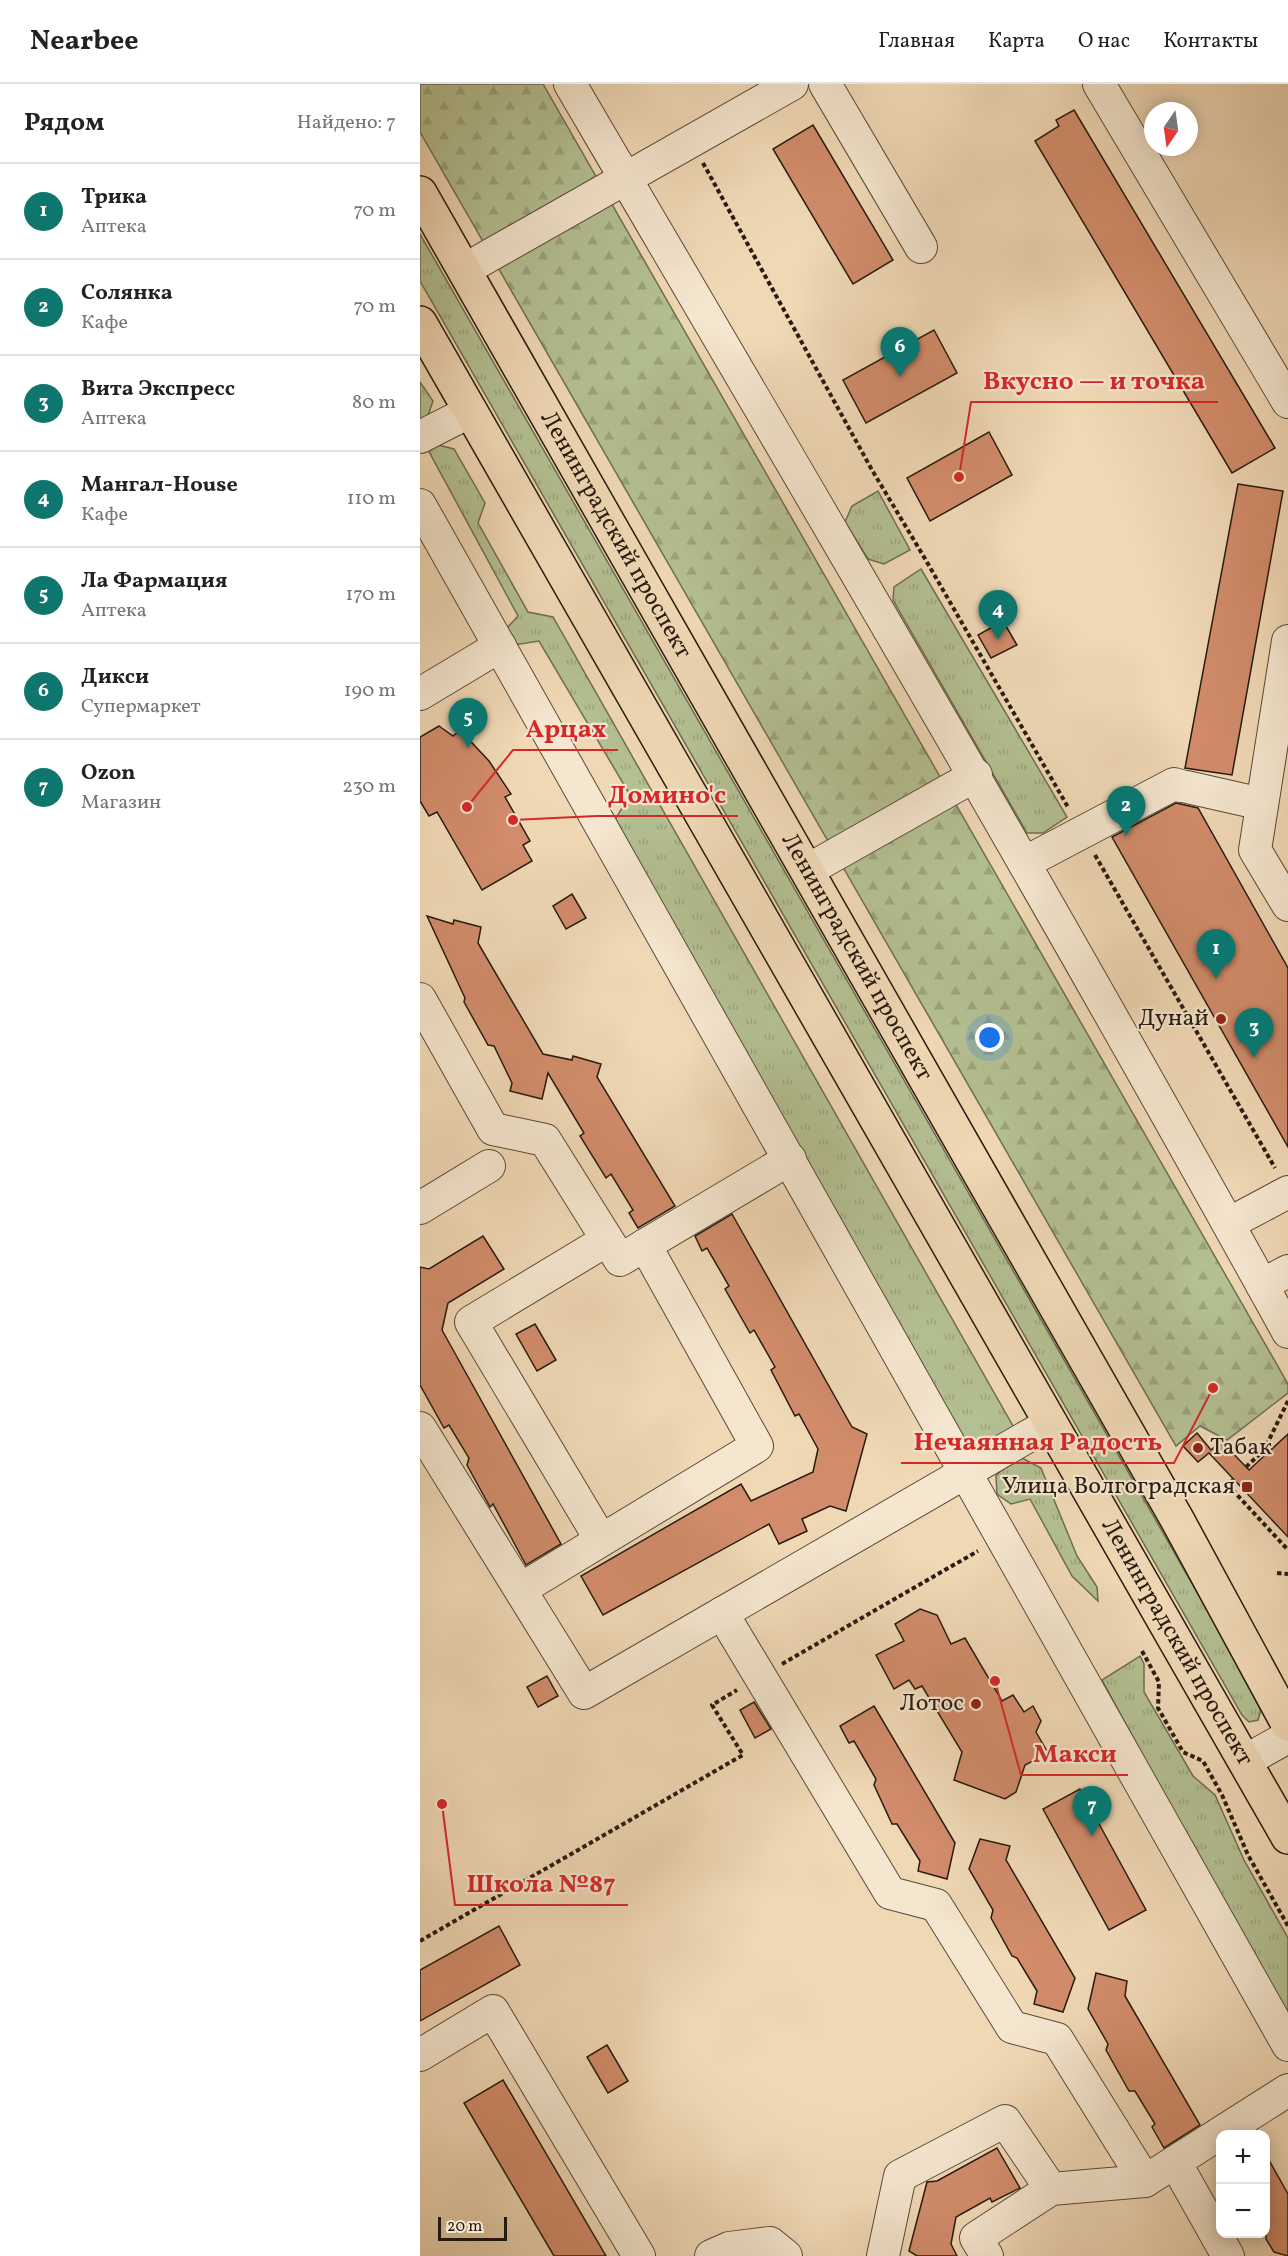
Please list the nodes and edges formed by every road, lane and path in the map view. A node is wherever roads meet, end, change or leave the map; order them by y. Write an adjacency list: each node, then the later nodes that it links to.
1 (570, 84): 6 (street)
2 (792, 84): 5 (street)
3 (825, 84): 8 (street)
4 (1099, 84): 11 (street)
5 (692, 141): 6 (street); 20 (path)
6 (626, 178): 9 (street); 18 (street)
7 (420, 193): 9 (main road, Ленинградский проспект)
8 (921, 247)
9 (464, 270): 22 (main road, Ленинградский проспект)
10 (420, 323): 12 (main road, Ленинградский проспект)
11 (1288, 402)
12 (471, 411): 13 (street); 35 (main road, Ленинградский проспект)
13 (420, 437)
14 (420, 505): 16 (street)
15 (1288, 641): 19 (street)
16 (500, 646): 17 (street); 25 (street)
17 (420, 694)
18 (976, 775): 21 (street); 22 (street)
19 (1262, 804): 20 (street); 23 (street)
20 (1083, 832): 21 (street); 27 (path)
21 (1024, 863): 29 (street)
22 (808, 870): 49 (main road, Ленинградский проспект)
23 (1288, 905)
24 (420, 999): 30 (street)
25 (789, 1159): 31 (street); 38 (street)
26 (489, 1166): 28 (street)
27 (1282, 1181): 29 (street)
28 (420, 1208)
29 (1230, 1223): 32 (street)
30 (607, 1240): 31 (street); 41 (street)
31 (645, 1245): 41 (street)
32 (1275, 1278): 33 (street)
33 (1288, 1332)
34 (1288, 1401): 37 (path)
35 (1051, 1423): 38 (street); 51 (main road, Ленинградский проспект)
36 (420, 1428): 45 (street)
37 (1246, 1467)
38 (967, 1472): 40 (street); 46 (street)
39 (1234, 1479): 42 (path)
40 (1003, 1537): 48 (path); 55 (street)
41 (601, 1540): 45 (street)
42 (1288, 1550)
43 (1277, 1573): 44 (path)
44 (1288, 1574)
45 (521, 1589): 46 (street)
46 (722, 1613): 48 (street)
47 (1142, 1651): 53 (path)
48 (760, 1676): 54 (path); 59 (street)
49 (1288, 1724)
50 (1288, 1737): 51 (street)
51 (1245, 1761): 52 (main road, Ленинградский проспект)
52 (1288, 1837)
53 (1288, 1926)
54 (420, 1941)
55 (1288, 2045)
56 (420, 2055): 61 (street)
57 (1288, 2090): 58 (street)
58 (1175, 2162): 59 (street); 66 (street)
59 (1145, 2181): 60 (street)
60 (1051, 2189): 64 (street); 65 (street)
61 (639, 2256)
62 (711, 2256): 63 (street)
63 (786, 2256)
64 (883, 2256)
65 (987, 2256)
66 (1228, 2256)

